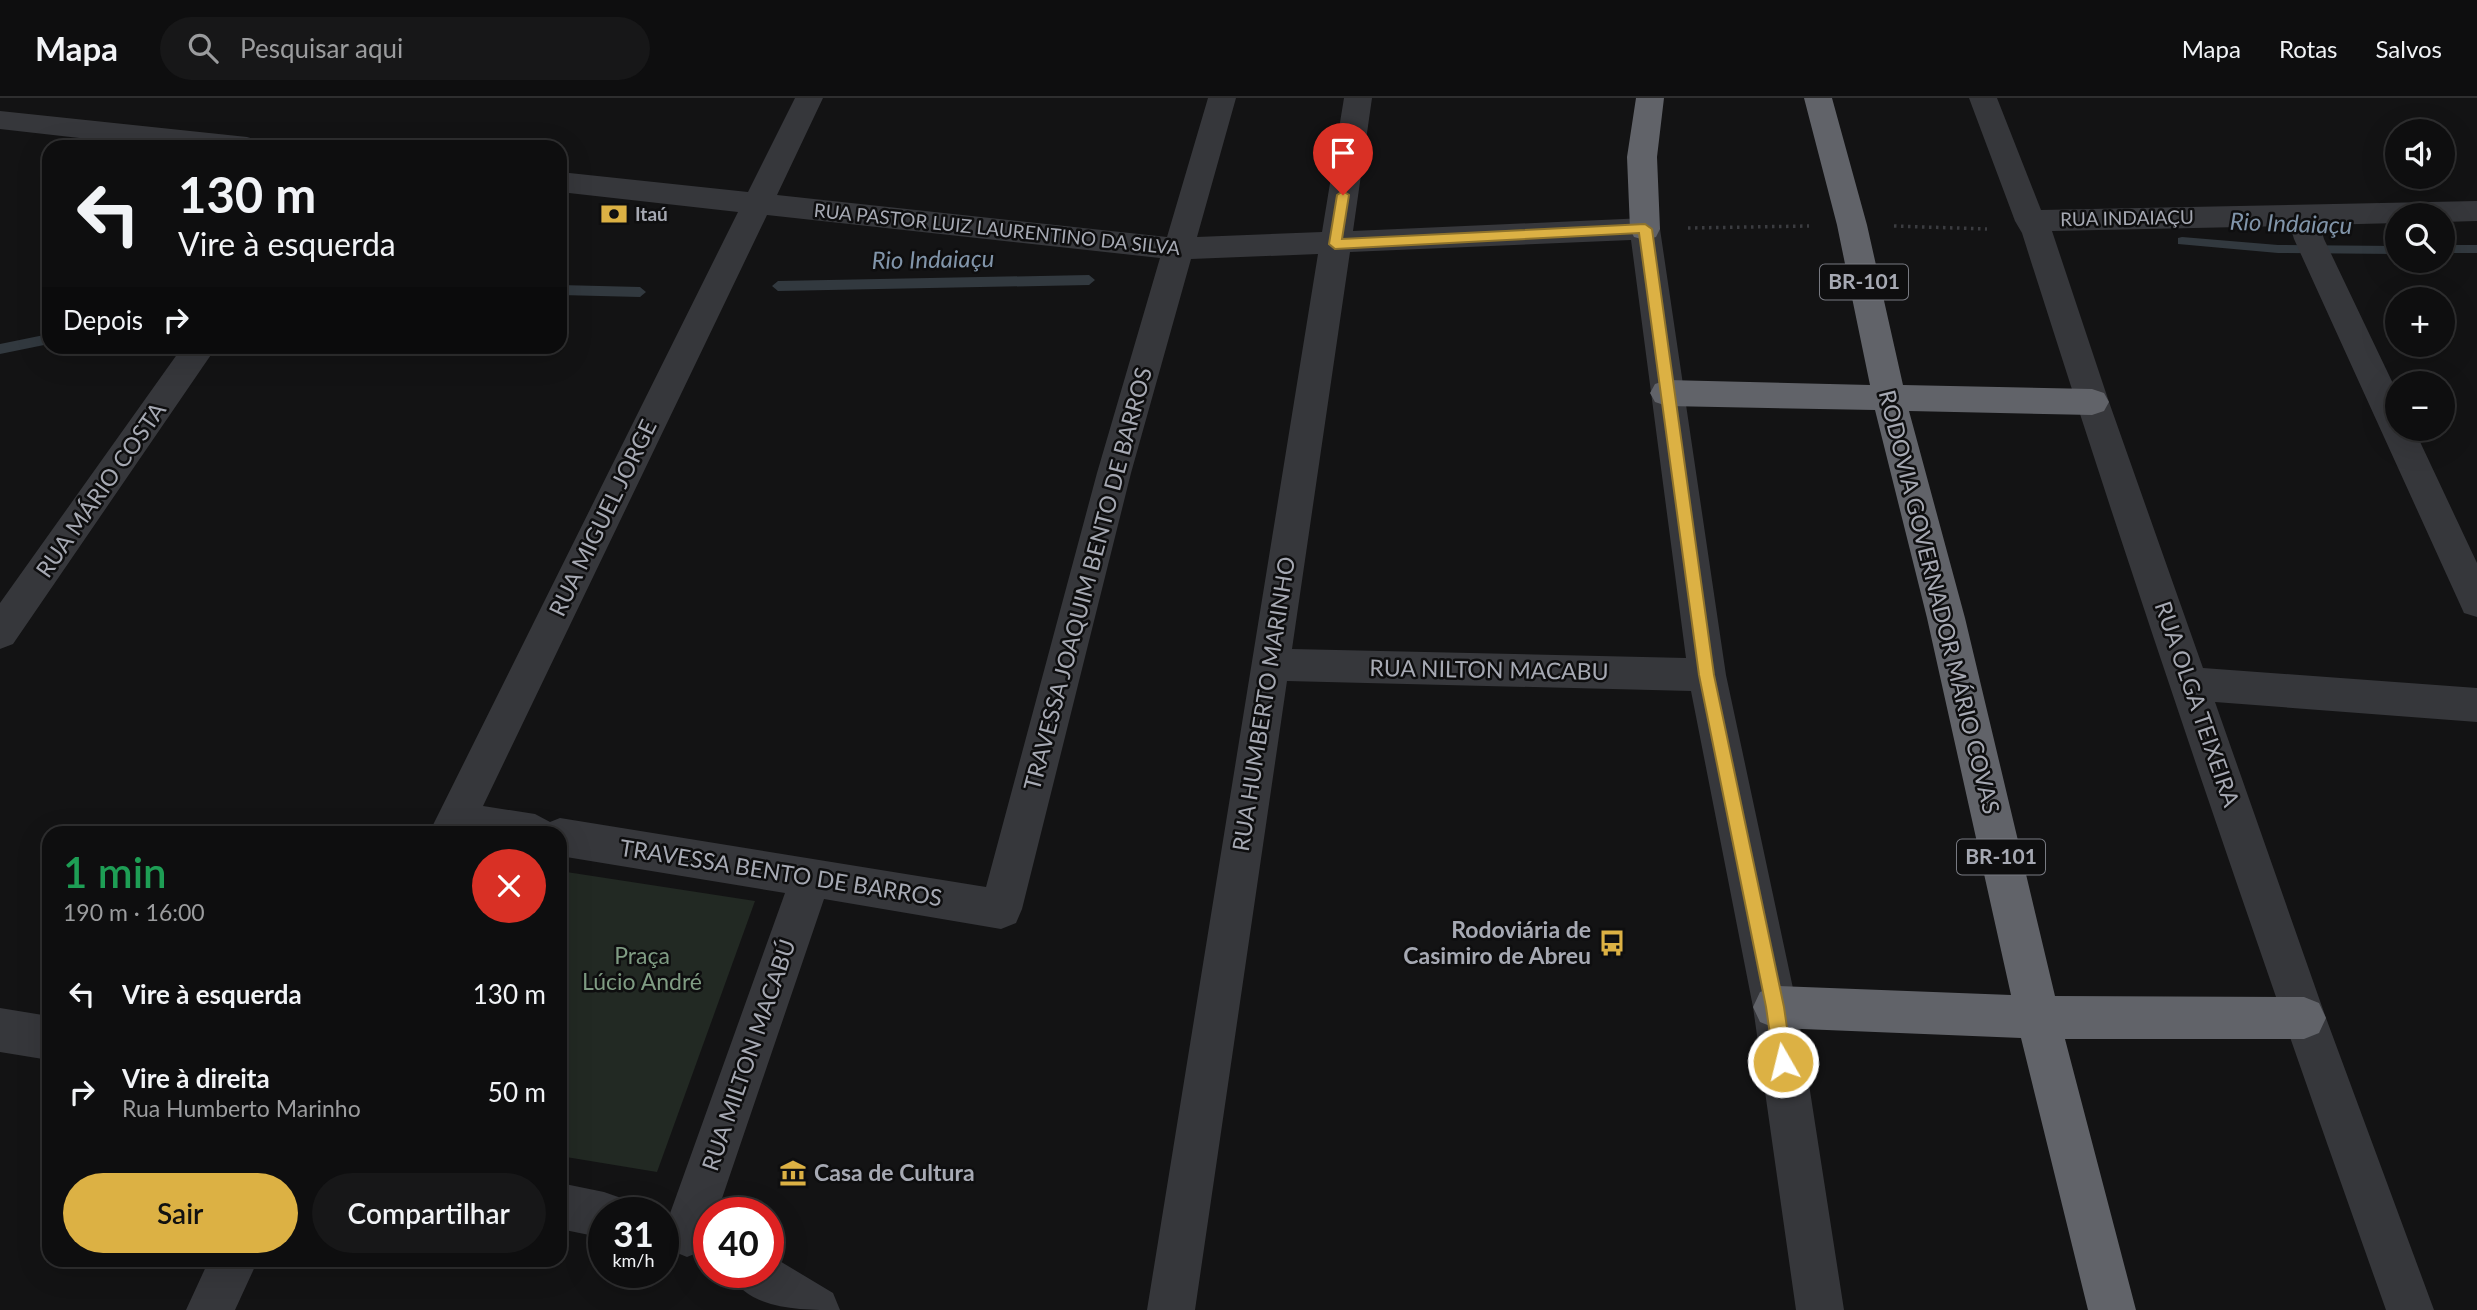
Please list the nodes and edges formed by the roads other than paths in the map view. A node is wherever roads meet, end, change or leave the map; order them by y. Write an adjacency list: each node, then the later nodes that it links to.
1 (808, 98): 10 (street, RUA MIGUEL JORGE)
2 (1222, 98): 16 (street, TRAVESSA JOAQUIM BENTO DE BARROS)
3 (1359, 98): 15 (street, RUA HUMBERTO MARINHO)
4 (1650, 98): 13 (highway)
5 (1818, 98): 19 (highway, RODOVIA GOVERNADOR MÁRIO COVAS / BR-101)
6 (1983, 98): 12 (street, RUA OLGA TEIXEIRA)
7 (0, 120): 8 (street)
8 (183, 140)
9 (567, 182): 10 (street, RUA PASTOR LUIZ LAURENTINO DA SILVA)
10 (758, 203): 16 (street, RUA PASTOR LUIZ LAURENTINO DA SILVA); 27 (street, RUA MIGUEL JORGE)
11 (2477, 211): 14 (street, RUA INDAIAÇU)
12 (2030, 220): 14 (street, RUA INDAIAÇU); 20 (street, RUA OLGA TEIXEIRA)
13 (1645, 229): 15 (street, RUA PASTOR LUIZ LAURENTINO DA SILVA); 18 (street)
14 (2311, 239): 21 (street)
15 (1335, 244): 16 (street, RUA PASTOR LUIZ LAURENTINO DA SILVA); 23 (street, RUA HUMBERTO MARINHO)
16 (1179, 249): 30 (street, TRAVESSA JOAQUIM BENTO DE BARROS)
17 (195, 354): 22 (street, RUA MÁRIO COSTA)
18 (1667, 393): 19 (highway); 24 (street)
19 (1889, 398): 20 (highway); 32 (highway, RODOVIA GOVERNADOR MÁRIO COVAS / BR-101)
20 (2092, 402): 25 (street, RUA OLGA TEIXEIRA)
21 (2477, 602)
22 (0, 633)
23 (1270, 665): 24 (street, RUA NILTON MACABU); 43 (street, RUA HUMBERTO MARINHO)
24 (1707, 675): 31 (street)
25 (2191, 684): 26 (street); 33 (street, RUA OLGA TEIXEIRA)
26 (2477, 705)
27 (452, 826)
28 (567, 838): 29 (street, TRAVESSA BENTO DE BARROS)
29 (811, 878): 30 (street, TRAVESSA BENTO DE BARROS); 38 (street, RUA MILTON MACABÚ)
30 (1002, 909)
31 (1775, 1007): 32 (highway); 44 (street)
32 (2038, 1017): 33 (highway); 45 (highway, RODOVIA GOVERNADOR MÁRIO COVAS / BR-101)
33 (2304, 1018): 46 (street, RUA OLGA TEIXEIRA)
34 (0, 1030): 35 (street)
35 (42, 1037)
36 (567, 1207): 37 (street)
37 (588, 1212)
38 (686, 1235)
39 (231, 1267): 41 (street)
40 (780, 1288): 42 (street)
41 (210, 1310)
42 (816, 1310)
43 (1171, 1310)
44 (1820, 1310)
45 (2112, 1310)
46 (2410, 1310)

